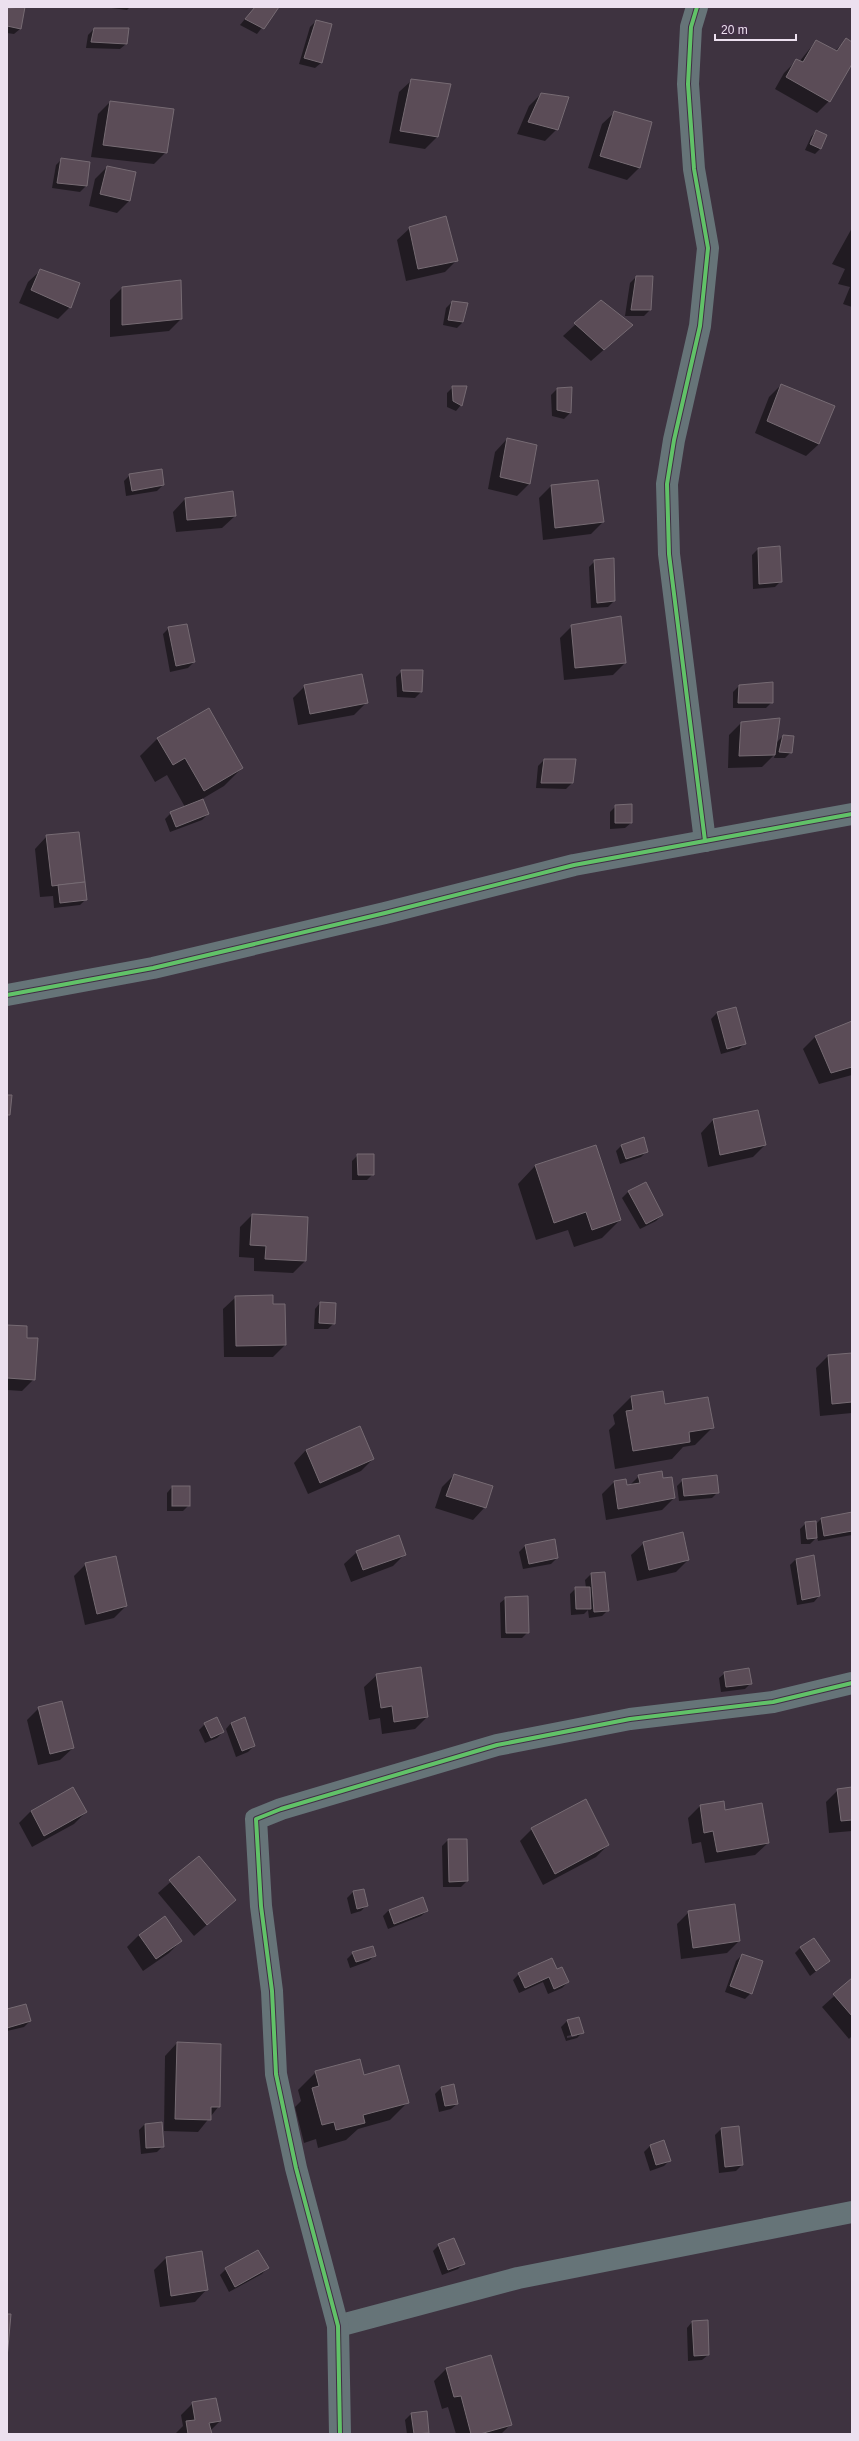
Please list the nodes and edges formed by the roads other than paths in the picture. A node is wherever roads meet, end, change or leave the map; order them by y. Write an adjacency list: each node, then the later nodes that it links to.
1 (697, 7): 3 (street)
2 (852, 814): 3 (street)
3 (705, 842): 4 (street)
4 (7, 995)
5 (852, 1683): 7 (street)
6 (852, 2212): 7 (street)
7 (338, 2326): 8 (street)
8 (340, 2434)

